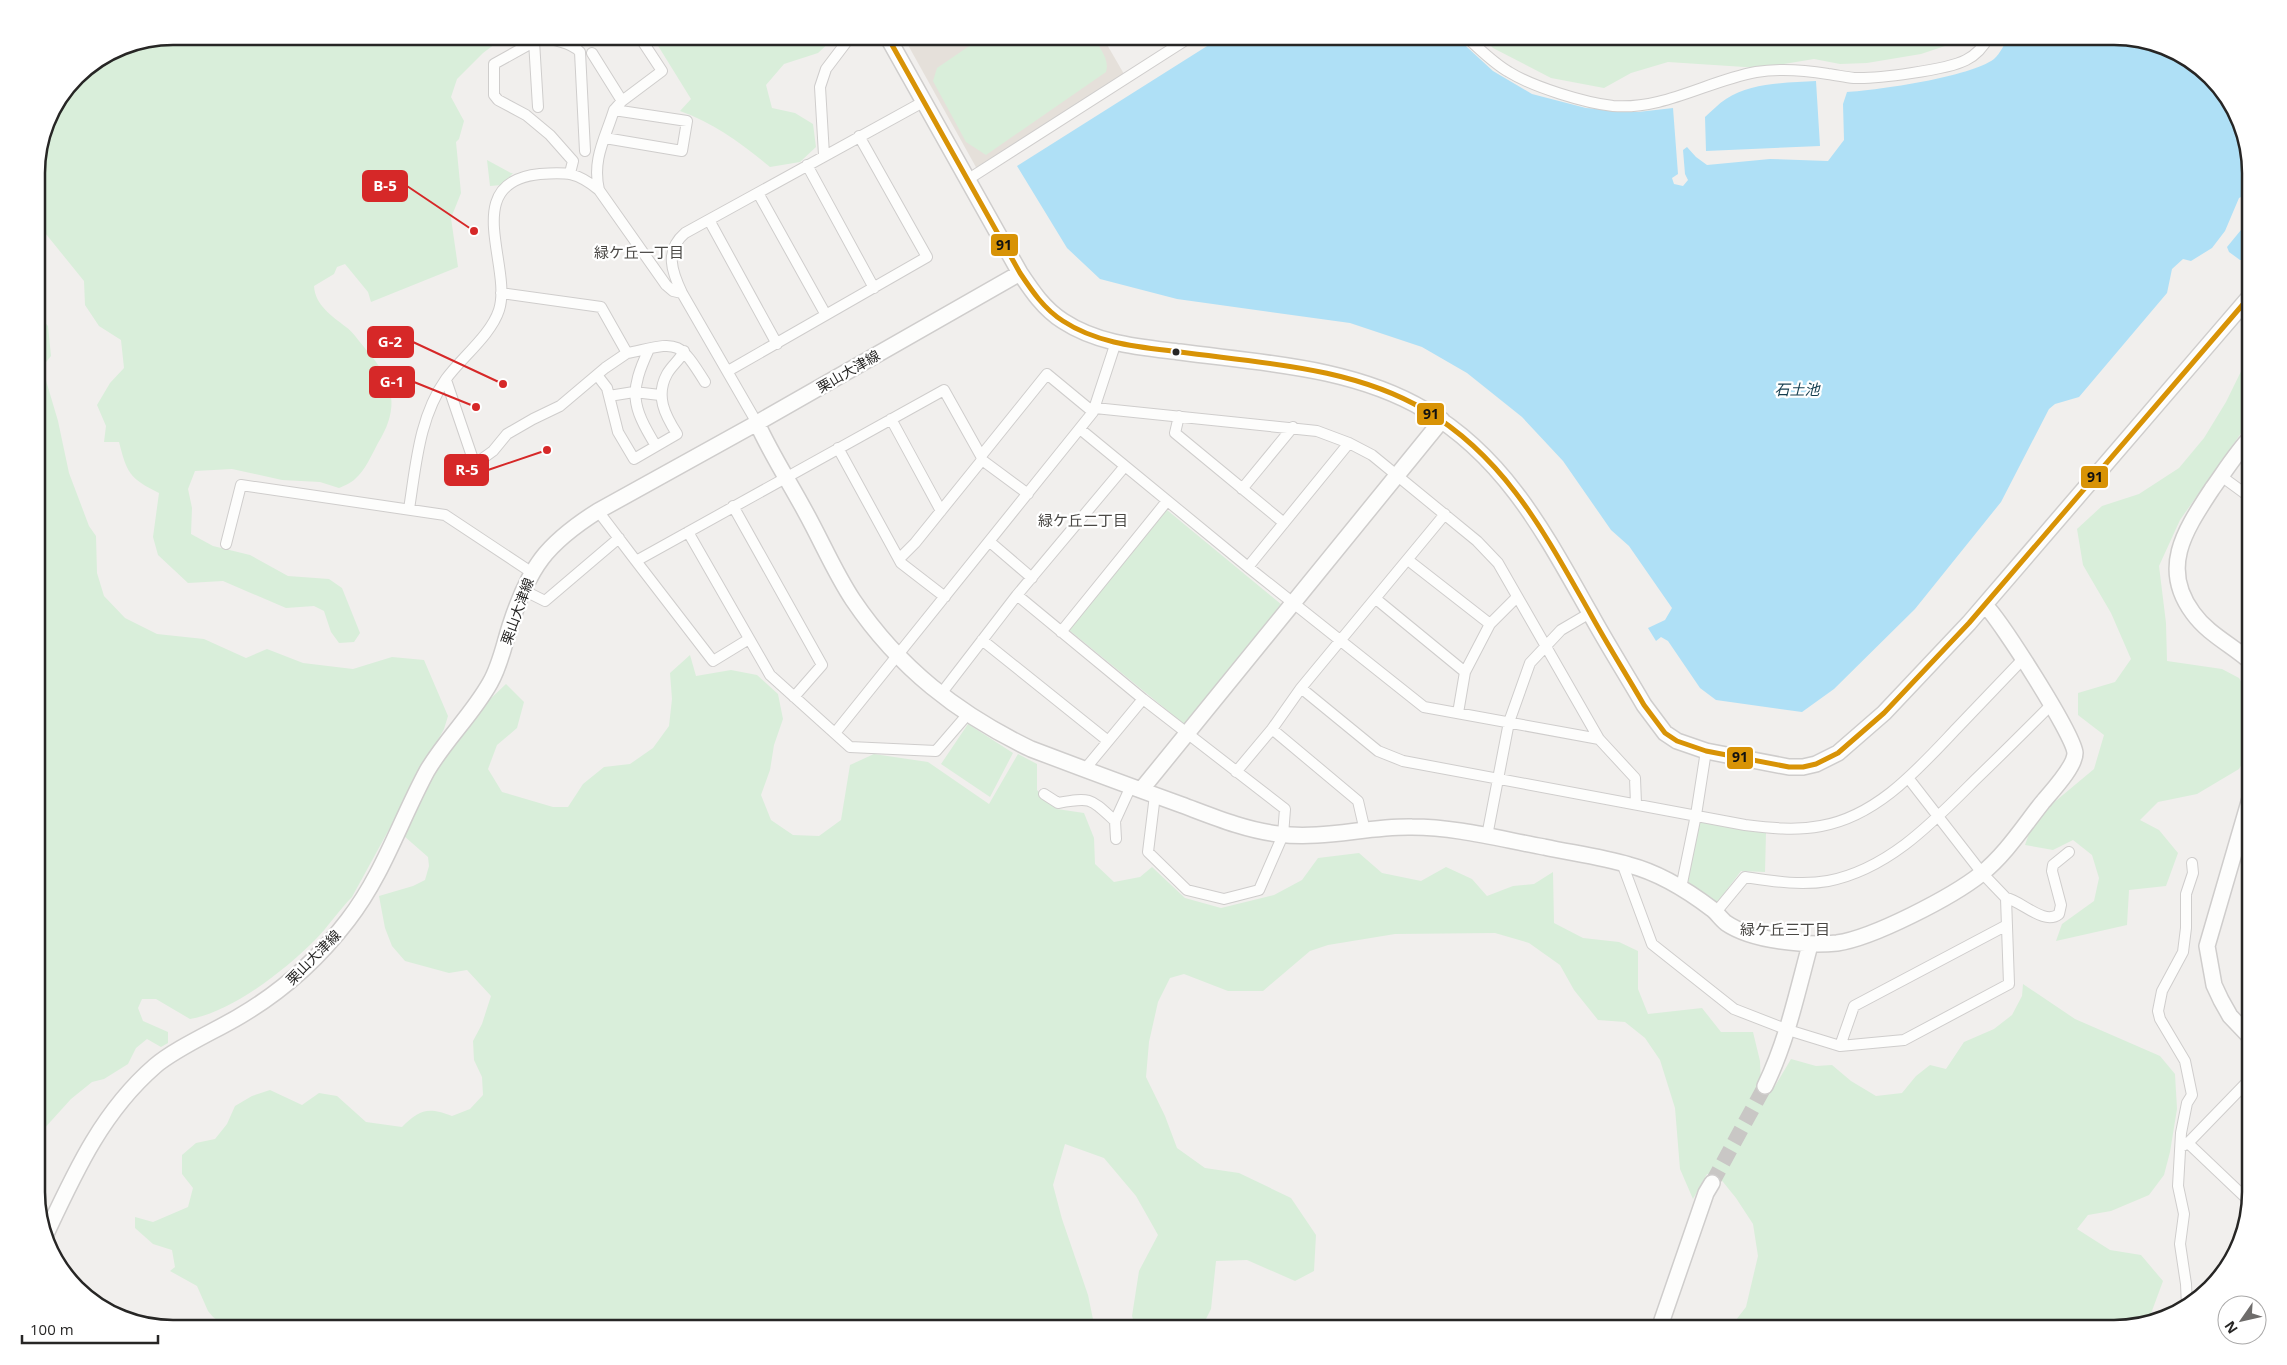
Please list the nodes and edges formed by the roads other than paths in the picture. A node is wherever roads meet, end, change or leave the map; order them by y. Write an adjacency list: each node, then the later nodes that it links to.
1 (527, 45): 20 (street)
2 (534, 45): 13 (street)
3 (567, 45): 17 (street)
4 (645, 45): 11 (street)
5 (844, 45): 18 (street)
6 (892, 45): 12 (street)
7 (1178, 45): 21 (street)
8 (1476, 45): 9 (street)
9 (1985, 45)
10 (592, 53): 11 (street)
11 (622, 101): 14 (street)
12 (923, 102): 15 (street); 21 (street)
13 (538, 108)
14 (614, 110): 16 (street); 16 (street)
15 (859, 136): 18 (street); 26 (street)
16 (605, 138): 22 (street)
17 (585, 151)
18 (824, 155): 19 (street)
19 (807, 165): 23 (street); 26 (street)
20 (570, 173): 22 (street); 27 (street)
21 (967, 180): 25 (street)
22 (599, 190): 28 (street)
23 (758, 193): 24 (street); 30 (street)
24 (709, 220): 28 (street); 32 (street)
25 (1020, 273): 31 (street); 47 (street, 栗山大津線)
26 (874, 288): 30 (street)
27 (501, 293): 35 (street); 38 (street)
28 (682, 293): 36 (street)
29 (2242, 307): 87 (street)
30 (826, 315): 32 (street)
31 (1116, 342): 43 (street); 46 (street)
32 (777, 344): 36 (street)
33 (650, 349): 34 (street); 35 (street); 40 (street)
34 (684, 351): 39 (street); 41 (street)
35 (628, 353): 37 (street)
36 (728, 372): 47 (street)
37 (596, 375): 42 (street); 55 (street)
38 (446, 380): 55 (street); 66 (street)
39 (705, 382)
40 (634, 392): 41 (street); 42 (street); 51 (street)
41 (660, 395): 51 (street)
42 (609, 396): 51 (street)
43 (1094, 410): 44 (street); 49 (street); 54 (street)
44 (1179, 416): 48 (street); 61 (street)
45 (891, 419): 53 (street); 54 (street); 68 (street)
46 (1442, 420): 57 (street); 88 (street)
47 (757, 423): 60 (street); 67 (street, 栗山大津線)
48 (1292, 427): 50 (street); 61 (street)
49 (1080, 429): 56 (street); 63 (street)
50 (1349, 442): 57 (street); 70 (street)
51 (656, 446)
52 (2242, 447): 58 (street)
53 (838, 448): 60 (street); 75 (street)
54 (982, 458): 63 (street); 68 (street)
55 (475, 464): 59 (street)
56 (1125, 466): 64 (street); 80 (street)
57 (1398, 476): 69 (street); 86 (street)
58 (2221, 476): 62 (street); 95 (street)
59 (479, 477)
60 (786, 477): 65 (street); 96 (street)
61 (1242, 488): 70 (street)
62 (2242, 492)
63 (1028, 494): 73 (street)
64 (1167, 501): 78 (street); 90 (street)
65 (733, 506): 71 (street); 101 (street)
66 (409, 509): 74 (street); 79 (street)
67 (598, 510): 72 (street); 79 (street, 栗山大津線)
68 (941, 511): 75 (street)
69 (1445, 514): 76 (street); 84 (street)
70 (1284, 523): 78 (street)
71 (688, 532): 77 (street); 91 (street)
72 (619, 538): 77 (street); 81 (street)
73 (990, 542): 80 (street); 83 (street)
74 (226, 544)
75 (899, 559): 83 (street)
76 (1408, 560): 85 (street); 89 (street)
77 (636, 561): 91 (street)
78 (1248, 568): 86 (street)
79 (531, 572): 81 (street, 栗山大津線)
80 (1032, 578): 82 (street)
81 (523, 590): 145 (street, 栗山大津線)
82 (1017, 595): 90 (street); 92 (street)
83 (945, 597): 96 (street)
84 (1517, 597): 89 (street); 94 (street)
85 (1376, 599): 93 (street); 98 (street)
86 (1293, 603): 93 (street); 109 (street)
87 (1985, 605): 97 (street); 112 (street)
88 (1590, 613): 94 (street); 112 (street)
89 (1490, 624): 98 (street)
90 (1061, 632): 102 (street)
91 (750, 639): 101 (street)
92 (982, 640): 100 (street); 111 (street)
93 (1341, 641): 99 (street); 104 (street)
94 (1545, 644): 106 (street); 110 (street)
95 (2242, 655)
96 (898, 656): 100 (street); 108 (street)
97 (2023, 659): 103 (street); 116 (street)
98 (1465, 672): 104 (street)
99 (1302, 688): 107 (street); 115 (street)
100 (940, 695): 105 (street)
101 (794, 697): 108 (street)
102 (1142, 699): 109 (street); 111 (street)
103 (2051, 705): 121 (street); 131 (street)
104 (1458, 713): 106 (street)
105 (967, 714): 108 (street); 113 (street)
106 (1509, 722): 110 (street); 115 (street)
107 (1272, 729): 114 (street); 124 (street)
108 (835, 733)
109 (1187, 734): 114 (street); 117 (street)
110 (1599, 739): 119 (street)
111 (1108, 741): 113 (street)
112 (1706, 751): 120 (street)
113 (1085, 769): 117 (street)
114 (1236, 772): 125 (street)
115 (1499, 778): 119 (street); 126 (street)
116 (1909, 779): 120 (street); 121 (street)
117 (1142, 791): 122 (street); 125 (street); 125 (street)
118 (1044, 794): 122 (street)
119 (1636, 804): 120 (street)
120 (1696, 815): 132 (street)
121 (1938, 817): 131 (street); 134 (street)
122 (1115, 821): 127 (street)
123 (2242, 827): 137 (street)
124 (1365, 831): 125 (street); 126 (street)
125 (1283, 835)
126 (1488, 836): 129 (street)
127 (1116, 839)
128 (2070, 852): 133 (street)
129 (1622, 863): 132 (street); 138 (street)
130 (2192, 863): 142 (street)
131 (1982, 873): 133 (street); 136 (street)
132 (1681, 888): 134 (street)
133 (2006, 898): 135 (street)
134 (1716, 912): 136 (street)
135 (2007, 925): 139 (street); 139 (street)
136 (1810, 945): 138 (street)
137 (2242, 1029)
138 (1788, 1030): 139 (street); 140 (street)
139 (1840, 1046)
140 (1765, 1086)
141 (2242, 1087): 142 (street)
142 (2184, 1145): 144 (street); 146 (street)
143 (1712, 1183): 147 (street)
144 (2242, 1195)
145 (50, 1226)
146 (2187, 1297)
147 (1662, 1320)

